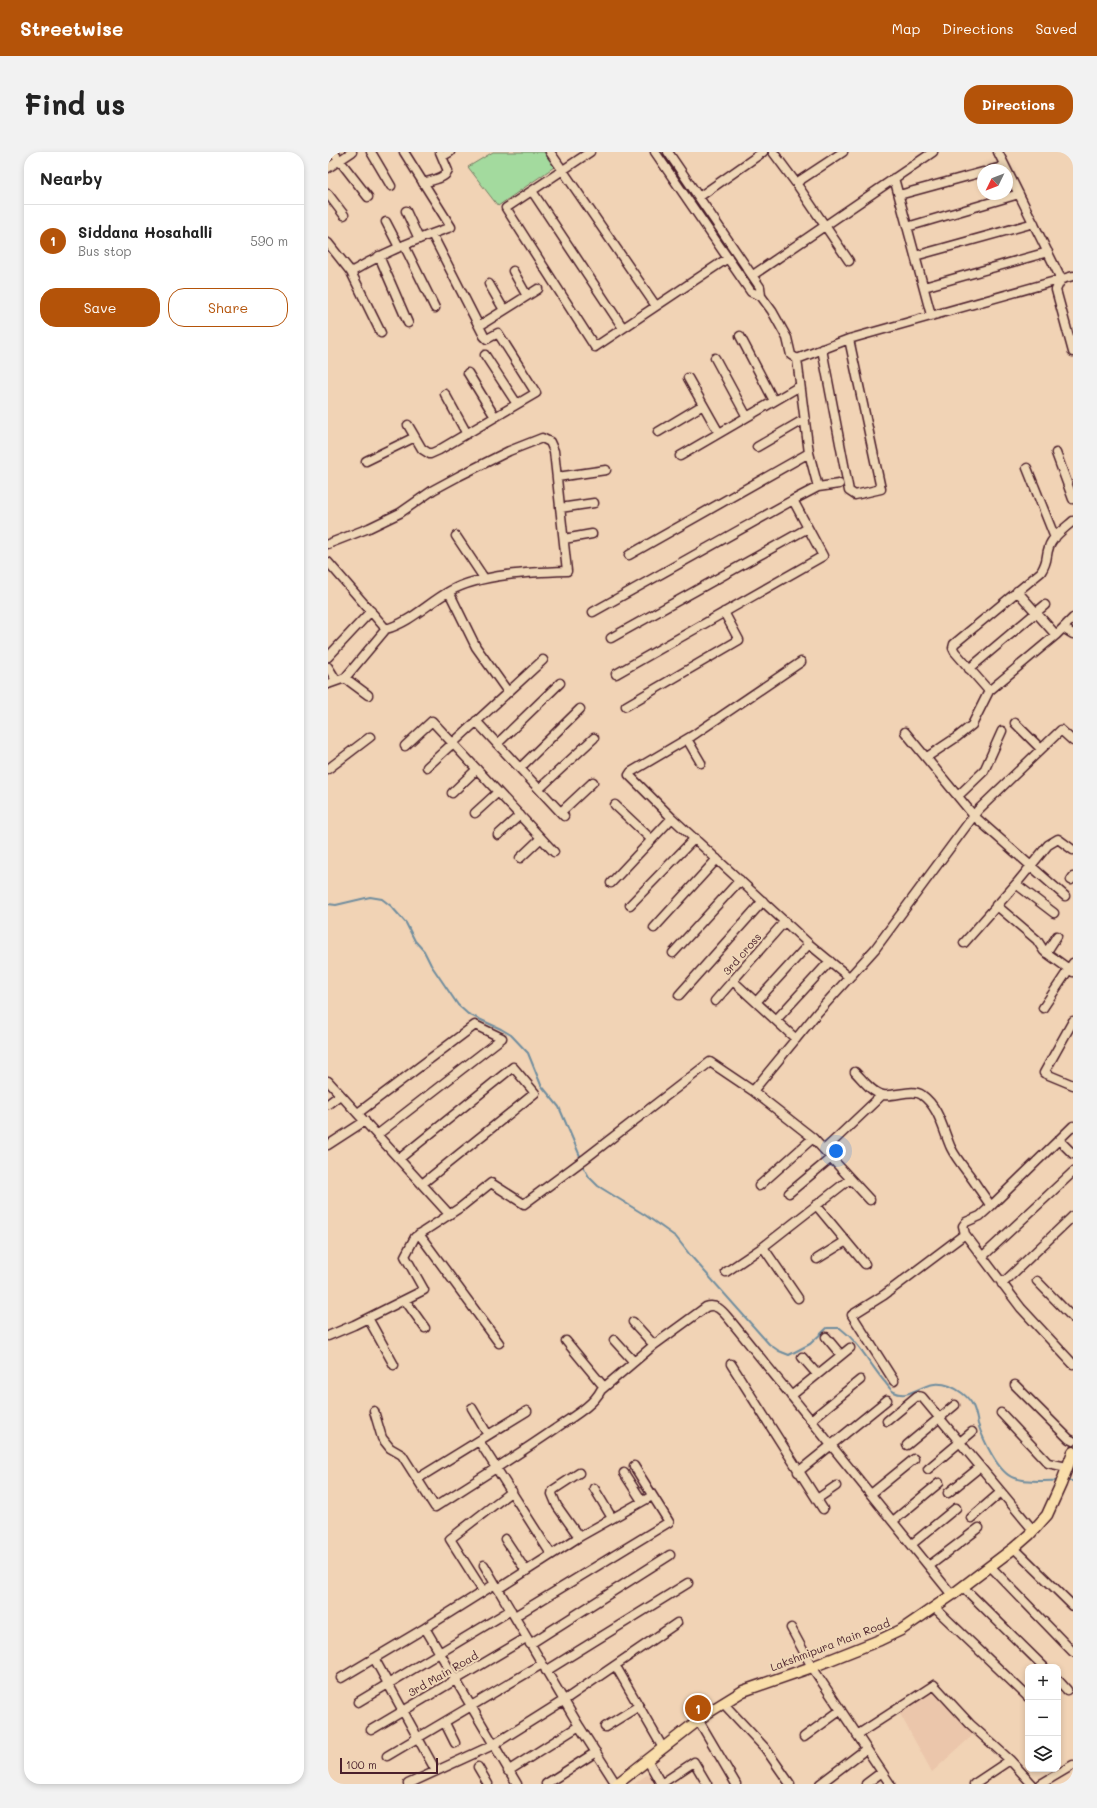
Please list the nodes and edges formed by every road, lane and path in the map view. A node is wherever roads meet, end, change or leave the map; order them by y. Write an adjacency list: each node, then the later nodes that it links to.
1 (333, 152): 15 (street)
2 (352, 152): 15 (street)
3 (371, 152): 24 (street)
4 (404, 152): 22 (street)
5 (550, 152): 18 (street)
6 (590, 152): 18 (street)
7 (655, 152): 44 (street)
8 (668, 152): 30 (street)
9 (763, 152): 30 (street)
10 (773, 152): 23 (street)
11 (843, 152): 23 (street)
12 (934, 152): 20 (street)
13 (998, 152): 16 (street)
14 (444, 153): 22 (street)
15 (339, 160): 17 (street); 29 (street)
16 (1004, 164)
17 (328, 168)
18 (563, 170): 25 (street); 56 (street)
19 (977, 174): 28 (street)
20 (894, 178): 28 (street); 35 (street)
21 (1013, 182): 27 (street)
22 (423, 183): 37 (street)
23 (796, 183): 35 (street)
24 (391, 186)
25 (532, 191): 62 (street); 62 (street)
26 (328, 194): 32 (street)
27 (1019, 194): 34 (street); 36 (street)
28 (899, 195): 36 (street)
29 (368, 197)
30 (699, 197): 48 (street)
31 (406, 211): 38 (street)
32 (344, 215)
33 (386, 222): 40 (street)
34 (1034, 224): 41 (street); 43 (street)
35 (825, 226): 45 (street); 48 (street)
36 (907, 227): 43 (street)
37 (432, 234): 38 (street); 61 (street)
38 (419, 239): 40 (street)
39 (328, 243): 47 (street)
40 (401, 246): 42 (street); 57 (street)
41 (1048, 252): 50 (street); 52 (street)
42 (379, 256): 47 (street); 60 (street)
43 (915, 256): 52 (street)
44 (728, 258): 55 (street); 56 (street)
45 (848, 261)
46 (513, 271): 54 (street)
47 (351, 272): 63 (street)
48 (753, 275): 55 (street)
49 (1073, 276): 50 (street)
50 (1061, 279): 59 (street); 67 (street)
51 (489, 284): 58 (street)
52 (924, 287): 59 (street)
53 (538, 289): 54 (street)
54 (527, 296): 58 (street)
55 (760, 296): 70 (street)
56 (656, 306): 62 (street)
57 (435, 308)
58 (504, 310): 61 (street)
59 (931, 315): 65 (street)
60 (408, 323)
61 (479, 326): 76 (street)
62 (623, 328)
63 (381, 333)
64 (740, 336): 75 (street)
65 (849, 339): 66 (street); 66 (street)
66 (822, 349): 70 (street)
67 (1073, 352)
68 (485, 355): 76 (street)
69 (716, 358): 79 (street)
70 (797, 359): 73 (street)
71 (468, 373): 78 (street)
72 (688, 378): 77 (street)
73 (800, 386): 75 (street); 80 (street)
74 (445, 394): 84 (street)
75 (774, 401): 79 (street)
76 (517, 404): 78 (street)
77 (703, 405): 82 (street); 83 (street)
78 (495, 417): 84 (street)
79 (747, 417): 83 (street)
80 (805, 419): 86 (street); 87 (street)
81 (408, 425): 85 (street)
82 (658, 432)
83 (719, 433): 89 (street)
84 (467, 434): 85 (street)
85 (415, 436): 90 (street)
86 (757, 447)
87 (810, 452): 95 (street); 107 (street)
88 (1056, 453): 96 (street)
89 (680, 456)
90 (366, 461)
91 (1027, 468): 104 (street)
92 (606, 470): 93 (street)
93 (557, 477): 99 (street); 106 (street)
94 (839, 484): 95 (street)
95 (818, 487): 97 (street)
96 (1073, 499)
97 (793, 500): 101 (street); 114 (street)
98 (594, 503): 99 (street)
99 (560, 508): 105 (street)
100 (1073, 521): 104 (street)
101 (808, 528): 115 (street); 122 (street)
102 (592, 534): 105 (street)
103 (456, 536): 109 (street)
104 (1054, 538): 111 (street)
105 (564, 539): 109 (street)
106 (328, 544)
107 (630, 555)
108 (328, 562): 113 (street)
109 (484, 578): 110 (street)
110 (449, 592): 119 (street); 134 (street)
111 (1017, 592): 116 (street); 127 (street)
112 (1045, 605): 116 (street)
113 (371, 611): 119 (street); 123 (street)
114 (593, 612)
115 (724, 612): 128 (street); 136 (street)
116 (1035, 613): 121 (street); 127 (street)
117 (1073, 618): 118 (street)
118 (1063, 628): 120 (street); 121 (street)
119 (386, 629): 129 (street)
120 (1073, 634)
121 (1056, 635): 133 (street)
122 (611, 638)
123 (328, 657)
124 (543, 660): 134 (street)
125 (801, 662): 144 (street)
126 (328, 667): 130 (street)
127 (969, 669): 133 (street)
128 (616, 674)
129 (345, 678): 130 (street); 135 (street)
130 (336, 680): 132 (street)
131 (560, 683): 147 (street)
132 (328, 684)
133 (989, 691): 150 (street)
134 (508, 692): 138 (street)
135 (368, 695)
136 (626, 706)
137 (580, 709): 154 (street)
138 (476, 721): 146 (street); 147 (street)
139 (1015, 723): 149 (street)
140 (1002, 730): 160 (street)
141 (905, 732): 150 (street)
142 (370, 737): 153 (street)
143 (594, 738): 157 (street)
144 (687, 739): 151 (street); 165 (street)
145 (1073, 741): 149 (street)
146 (452, 743): 148 (street); 152 (street); 155 (street)
147 (497, 744): 154 (street)
148 (405, 746)
149 (1041, 749): 164 (street)
150 (927, 757): 160 (street)
151 (701, 763)
152 (427, 767)
153 (328, 768)
154 (520, 768): 157 (street)
155 (477, 769): 158 (street); 159 (street)
156 (593, 782): 157 (street)
157 (539, 789)
158 (498, 792): 162 (street); 163 (street)
159 (452, 793)
160 (958, 796): 164 (street)
161 (616, 805): 169 (street)
162 (475, 813)
163 (520, 815): 166 (street); 167 (street)
164 (974, 816): 174 (street); 192 (street)
165 (672, 818): 168 (street); 169 (street)
166 (498, 834)
167 (541, 838): 171 (street); 172 (street)
168 (695, 838): 173 (street); 180 (street)
169 (651, 839): 176 (street)
170 (1073, 850): 174 (street)
171 (554, 852)
172 (520, 858)
173 (717, 859): 175 (street); 184 (street)
174 (1030, 867): 177 (street); 178 (street)
175 (740, 880): 179 (street); 188 (street)
176 (611, 883)
177 (1016, 884): 181 (street); 182 (street)
178 (1064, 896)
179 (763, 901): 183 (street); 194 (street)
180 (630, 905)
181 (996, 906): 186 (street); 189 (street)
182 (1054, 913)
183 (785, 921): 187 (street); 193 (street, 3rd cross)
184 (654, 928)
185 (1057, 936): 189 (street)
186 (964, 943)
187 (809, 944): 190 (street); 196 (street)
188 (673, 953)
189 (1046, 953): 191 (street)
190 (830, 961): 192 (street); 198 (street)
191 (1072, 968): 197 (street)
192 (849, 977): 200 (street)
193 (733, 981): 195 (street, 3rd cross); 196 (street)
194 (679, 996)
195 (715, 1001)
196 (756, 1002): 198 (street)
197 (1043, 1008)
198 (776, 1020): 200 (street)
199 (1073, 1021): 203 (street)
200 (796, 1039): 204 (street)
201 (855, 1072): 206 (street)
202 (328, 1081): 205 (street)
203 (1073, 1084)
204 (753, 1091): 212 (street); 227 (street)
205 (340, 1095): 207 (street); 208 (street)
206 (882, 1095): 215 (street); 226 (street)
207 (328, 1104)
208 (358, 1114): 209 (street); 211 (street)
209 (365, 1121): 211 (street); 214 (street)
210 (1073, 1126): 213 (street)
211 (377, 1135): 218 (street)
212 (813, 1138): 215 (street); 222 (street)
213 (1059, 1140): 216 (street); 226 (street)
214 (328, 1145)
215 (824, 1150): 217 (street)
216 (1073, 1154)
217 (831, 1158): 220 (street); 223 (street)
218 (398, 1159): 221 (street); 221 (street)
219 (1073, 1172): 233 (street)
220 (850, 1179): 224 (street); 225 (street)
221 (422, 1184): 227 (street)
222 (759, 1186)
223 (789, 1193)
224 (870, 1200)
225 (816, 1205): 231 (street); 232 (street)
226 (991, 1206): 230 (street)
227 (449, 1214): 229 (street)
228 (1073, 1216): 238 (street)
229 (419, 1234): 240 (street); 249 (street)
230 (965, 1234): 233 (street); 260 (street)
231 (846, 1241): 234 (street); 235 (street)
232 (763, 1247): 236 (street); 239 (street)
233 (982, 1257): 238 (street)
234 (817, 1259)
235 (865, 1264)
236 (726, 1272)
237 (1037, 1281): 242 (street)
238 (1002, 1284): 257 (street)
239 (798, 1298)
240 (405, 1300): 241 (street); 244 (street)
241 (368, 1318): 245 (street); 255 (street)
242 (1073, 1318)
243 (634, 1322): 250 (street)
244 (425, 1328)
245 (328, 1336)
246 (826, 1337): 252 (street)
247 (614, 1340): 254 (street)
248 (566, 1341): 262 (street)
249 (499, 1343)
250 (654, 1345): 254 (street); 263 (street)
251 (850, 1348): 252 (street)
252 (841, 1355): 258 (street)
253 (802, 1357): 258 (street)
254 (634, 1362): 262 (street)
255 (394, 1364)
256 (731, 1364): 287 (street)
257 (1073, 1364)
258 (817, 1374): 263 (street)
259 (860, 1380): 271 (street)
260 (894, 1381)
261 (1015, 1385): 276 (street)
262 (604, 1387): 285 (street)
263 (791, 1396): 271 (street)
264 (887, 1400): 279 (street)
265 (955, 1405): 270 (street)
266 (472, 1408): 274 (street)
267 (374, 1411): 290 (street)
268 (527, 1411): 274 (street)
269 (1001, 1413): 284 (street)
270 (940, 1418): 272 (street); 277 (street); 278 (street)
271 (811, 1420): 279 (street)
272 (887, 1421)
273 (972, 1432): 277 (street)
274 (488, 1435): 275 (street)
275 (479, 1441): 285 (street); 290 (street)
276 (1073, 1441)
277 (960, 1442): 283 (street); 286 (street)
278 (907, 1445)
279 (832, 1446): 287 (street); 297 (street)
280 (1073, 1452): 284 (main road, Lakshmipura Main Road)
281 (914, 1459): 297 (street)
282 (634, 1466): 298 (street)
283 (980, 1467): 295 (street); 296 (street)
284 (1066, 1468): 307 (main road, Lakshmipura Main Road)
285 (498, 1469): 290 (street); 294 (street)
286 (928, 1469)
287 (798, 1472): 299 (street)
288 (579, 1473): 308 (street)
289 (624, 1473): 300 (street)
290 (417, 1479)
291 (939, 1483): 305 (street)
292 (836, 1486): 299 (street)
293 (594, 1488): 303 (street)
294 (512, 1491): 312 (street); 321 (street)
295 (1001, 1492): 304 (street); 307 (street)
296 (948, 1493)
297 (871, 1494): 305 (street)
298 (652, 1496): 300 (street); 325 (street)
299 (817, 1499): 302 (street)
300 (642, 1502): 303 (street)
301 (956, 1508): 310 (street)
302 (823, 1509)
303 (612, 1518): 308 (street)
304 (971, 1518)
305 (893, 1521): 310 (street)
306 (979, 1528): 315 (street)
307 (1033, 1530): 311 (main road, Lakshmipura Main Road)
308 (579, 1537): 312 (street)
309 (505, 1539): 317 (street)
310 (912, 1544): 315 (street)
311 (1014, 1548): 316 (main road, Lakshmipura Main Road); 323 (street)
312 (551, 1554): 317 (street)
313 (670, 1555): 329 (street, 3rd Main Road)
314 (484, 1565): 319 (street)
315 (929, 1566): 322 (street)
316 (990, 1566): 320 (main road, Lakshmipura Main Road); 330 (street)
317 (526, 1571): 319 (street)
318 (688, 1583): 334 (street)
319 (497, 1586): 321 (street); 325 (street)
320 (963, 1587): 322 (main road, Lakshmipura Main Road); 333 (street)
321 (483, 1591): 327 (street)
322 (952, 1595): 324 (main road, Lakshmipura Main Road)
323 (1073, 1606)
324 (934, 1608): 335 (main road, Lakshmipura Main Road); 342 (street)
325 (513, 1613): 329 (street); 331 (street)
326 (678, 1623): 343 (street)
327 (425, 1628): 331 (street); 332 (street)
328 (791, 1628): 335 (street)
329 (528, 1641): 334 (street); 338 (street, 3rd Main Road)
330 (1073, 1652)
331 (440, 1654): 338 (street); 339 (street)
332 (374, 1658): 337 (street); 339 (street)
333 (1041, 1664)
334 (544, 1667): 343 (street); 346 (street)
335 (812, 1667): 345 (main road, Lakshmipura Main Road); 349 (street)
336 (618, 1670): 347 (street)
337 (340, 1678)
338 (455, 1681): 346 (street); 348 (street, 3rd Main Road)
339 (387, 1683): 344 (street); 348 (street)
340 (1061, 1683): 341 (street)
341 (1067, 1690)
342 (1025, 1694)
343 (563, 1700): 352 (street); 359 (street)
344 (358, 1702)
345 (723, 1704): 350 (main road, Lakshmipura Main Road); 379 (street)
346 (471, 1706): 351 (street); 359 (street)
347 (639, 1706): 353 (street); 360 (street)
348 (402, 1710): 354 (street, 3rd Main Road); 357 (street)
349 (841, 1710): 355 (street); 356 (street)
350 (699, 1721): 360 (main road, Lakshmipura Main Road); 378 (street)
351 (445, 1722): 357 (street); 358 (street)
352 (579, 1726): 362 (street); 369 (street)
353 (605, 1727)
354 (371, 1730)
355 (857, 1735): 361 (street); 364 (street)
356 (804, 1737)
357 (419, 1739): 363 (street); 368 (street)
358 (455, 1743)
359 (493, 1745): 368 (street); 369 (street)
360 (663, 1748): 365 (main road, Lakshmipura Main Road)
361 (866, 1749): 370 (street); 380 (street)
362 (596, 1752): 374 (street); 375 (street)
363 (387, 1756)
364 (1010, 1760): 383 (street); 384 (street)
365 (648, 1761): 375 (main road, Lakshmipura Main Road); 376 (street)
366 (1073, 1765): 385 (street)
367 (478, 1767): 372 (street)
368 (436, 1771): 371 (street)
369 (508, 1771): 373 (street)
370 (882, 1772): 381 (street); 382 (street)
371 (408, 1784)
372 (488, 1784)
373 (517, 1784)
374 (546, 1784)
375 (617, 1784)
376 (661, 1784): 377 (street)
377 (707, 1784)
378 (736, 1784)
379 (790, 1784)
380 (820, 1784)
381 (866, 1784)
382 (890, 1784)
383 (974, 1784)
384 (1032, 1784)
385 (1041, 1784)

